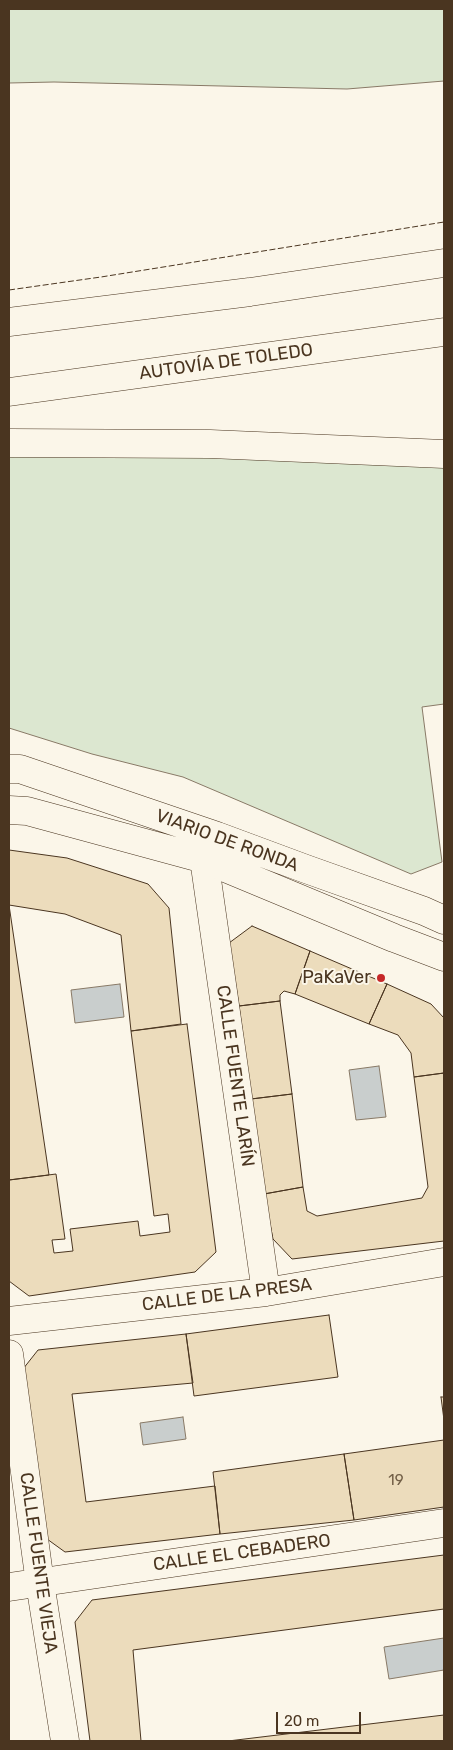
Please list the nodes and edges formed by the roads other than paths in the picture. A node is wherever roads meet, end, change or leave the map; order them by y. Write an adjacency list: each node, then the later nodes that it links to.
1 (444, 263): 2 (main road)
2 (9, 322)
3 (444, 332): 4 (main road, AUTOVÍA DE TOLEDO)
4 (9, 392)
5 (9, 442): 6 (main road)
6 (444, 454)
7 (9, 769): 10 (main road, VIARIO DE RONDA)
8 (9, 810): 9 (main road, VIARIO DE RONDA)
9 (204, 859): 11 (main road, VIARIO DE RONDA); 13 (main road, CALLE FUENTE LARÍN)
10 (444, 920)
11 (444, 956)
12 (444, 1262): 13 (main road, CALLE DE LA PRESA)
13 (266, 1292): 14 (main road, CALLE DE LA PRESA)
14 (9, 1321)
15 (9, 1364): 17 (main road, CALLE FUENTE VIEJA)
16 (444, 1523): 17 (main road, CALLE EL CEBADERO)
17 (40, 1583): 18 (main road, CALLE EL CEBADERO); 19 (main road, CALLE FUENTE VIEJA)
18 (9, 1587)
19 (65, 1741)

